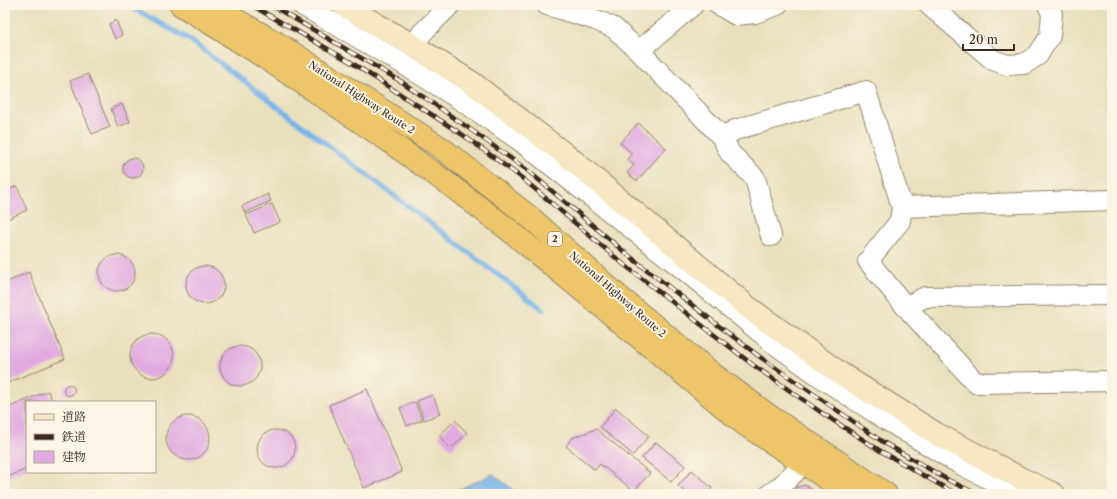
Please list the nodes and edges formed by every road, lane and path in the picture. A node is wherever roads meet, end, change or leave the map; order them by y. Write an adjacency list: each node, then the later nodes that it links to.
1 (181, 5): 21 (highway, National Highway Route 2 / 2)
2 (210, 5): 24 (highway, National Highway Route 2 / 2)
3 (302, 5): 25 (street)
4 (343, 5): 12 (street)
5 (450, 5): 12 (street)
6 (547, 5): 13 (street)
7 (693, 5): 13 (street)
8 (720, 5): 9 (street)
9 (777, 5)
10 (928, 5): 11 (street)
11 (1048, 5)
12 (414, 46): 26 (street)
13 (640, 51): 14 (street)
14 (722, 137): 16 (street); 17 (street)
15 (1112, 200): 16 (street)
16 (902, 207): 19 (street)
17 (771, 236)
18 (1112, 295): 19 (street)
19 (906, 308): 20 (street)
20 (1112, 381)
21 (804, 463): 22 (street); 23 (highway, National Highway Route 2 / 2)
22 (770, 494)
23 (850, 494)
24 (886, 494)
25 (1019, 494)
26 (1054, 494)

